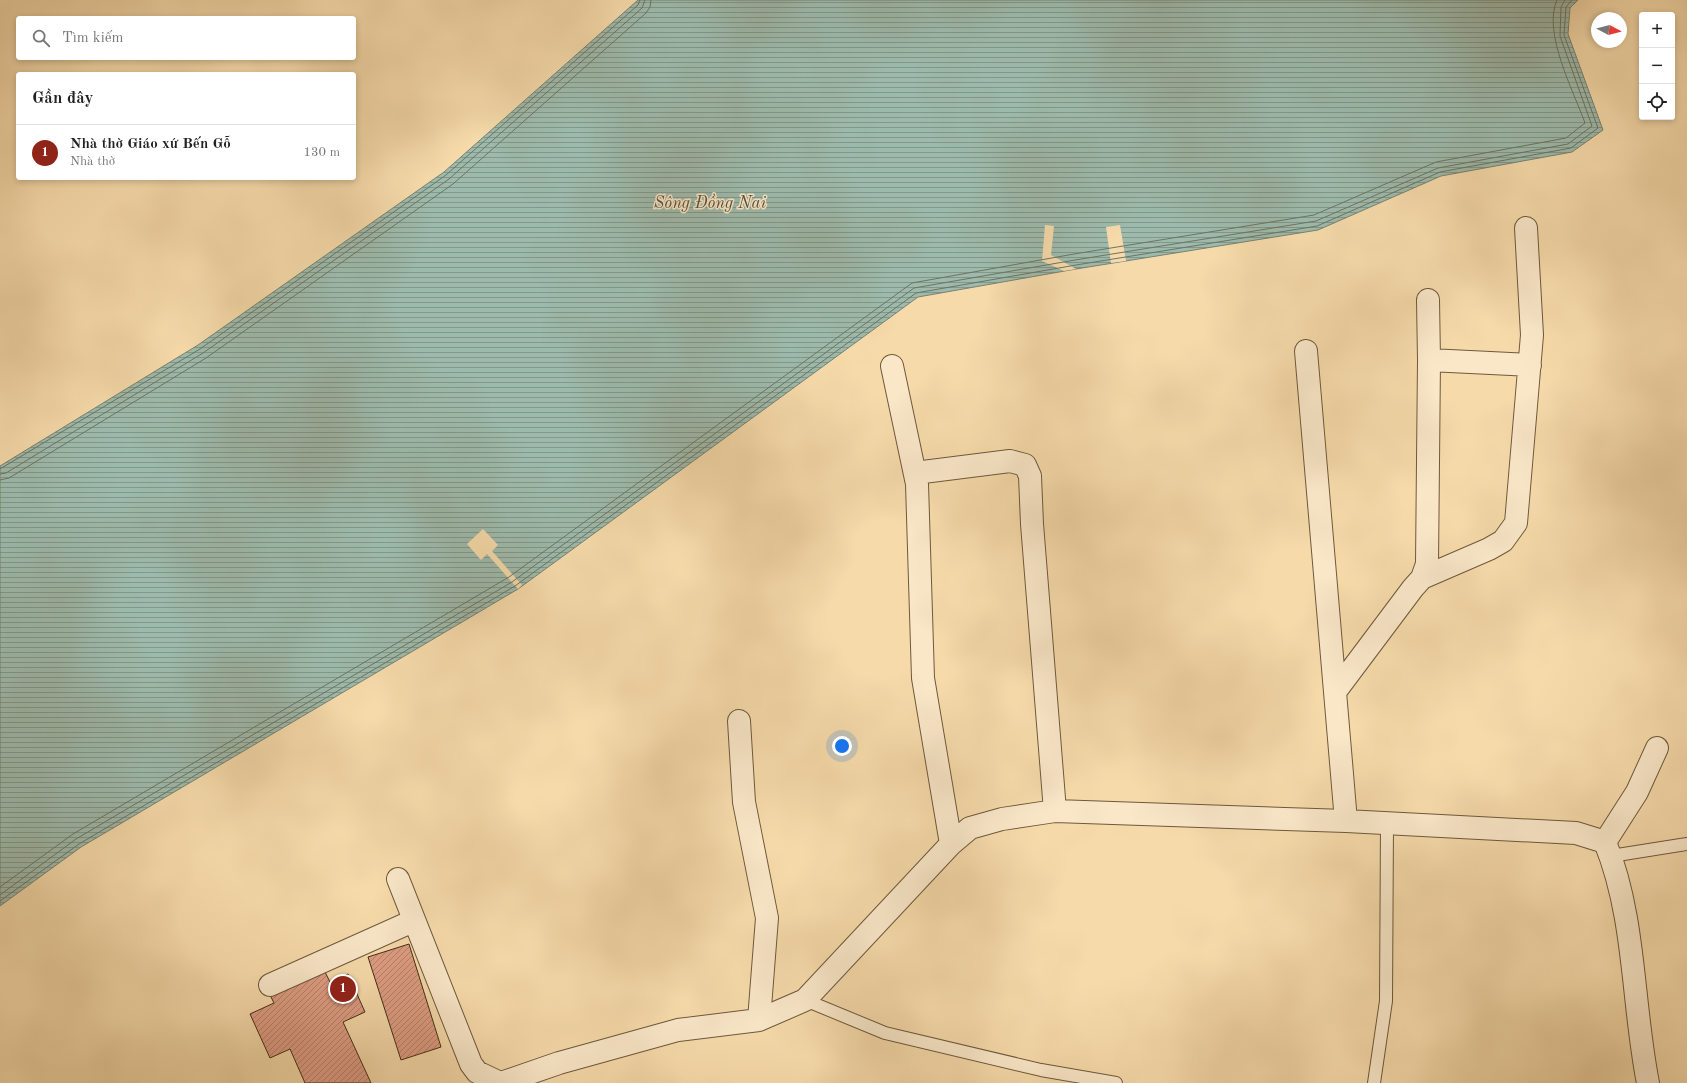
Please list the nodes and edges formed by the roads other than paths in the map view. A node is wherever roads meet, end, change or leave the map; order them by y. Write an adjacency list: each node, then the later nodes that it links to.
1 (1526, 228): 5 (street)
2 (1428, 300): 4 (street)
3 (1306, 351): 9 (street)
4 (1430, 360): 5 (street); 8 (street)
5 (1530, 365): 8 (street)
6 (892, 366): 7 (street)
7 (915, 473): 12 (street); 15 (street)
8 (1422, 578): 9 (street)
9 (1335, 692): 13 (street)
10 (739, 721): 22 (street)
11 (1657, 748): 17 (street)
12 (1055, 811): 13 (street); 15 (street)
13 (1346, 821): 14 (street)
14 (1387, 824): 17 (street); 25 (lane)
15 (951, 844): 21 (street)
16 (1687, 844): 17 (lane)
17 (1608, 849): 26 (street)
18 (398, 879): 19 (street)
19 (413, 921): 20 (street); 23 (street)
20 (270, 985)
21 (805, 1000): 22 (street); 24 (lane)
22 (760, 1020): 23 (street)
23 (501, 1083)
24 (1116, 1083)
25 (1374, 1083)
26 (1648, 1083)

